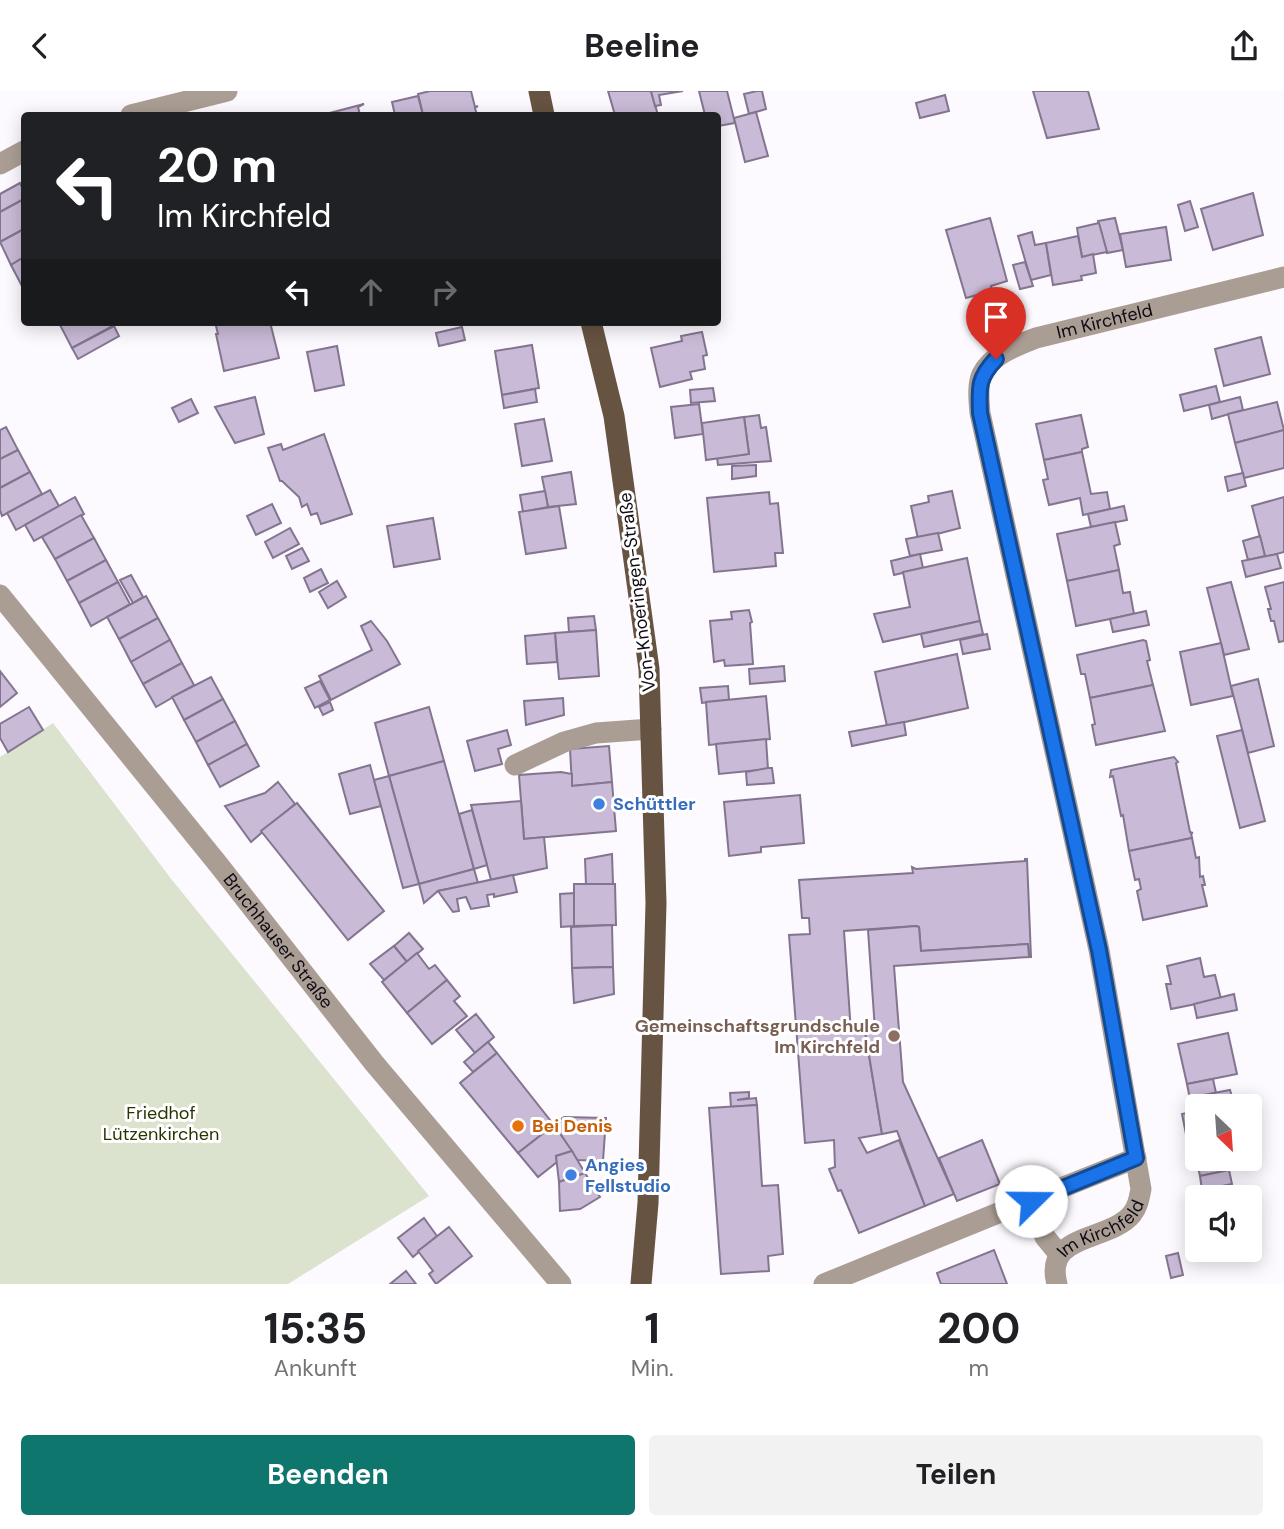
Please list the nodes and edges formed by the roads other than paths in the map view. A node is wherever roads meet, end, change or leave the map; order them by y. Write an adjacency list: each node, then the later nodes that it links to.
1 (227, 91): 3 (street)
2 (539, 91): 4 (main road)
3 (143, 112)
4 (543, 112)
5 (21, 153): 6 (street)
6 (0, 164)
7 (1284, 277): 12 (street, Im Kirchfeld)
8 (592, 326): 10 (main road, Von-Knoeringen-Straße)
9 (1, 599): 15 (street, Bruchhauser Straße)
10 (651, 729): 11 (street); 16 (main road, Von-Knoeringen-Straße)
11 (515, 765)
12 (1136, 1158): 14 (street, Im Kirchfeld); 14 (street)
13 (1003, 1211): 17 (street)
14 (1059, 1254): 18 (street, Im Kirchfeld)
15 (561, 1284)
16 (641, 1284)
17 (824, 1284)
18 (1057, 1284)

